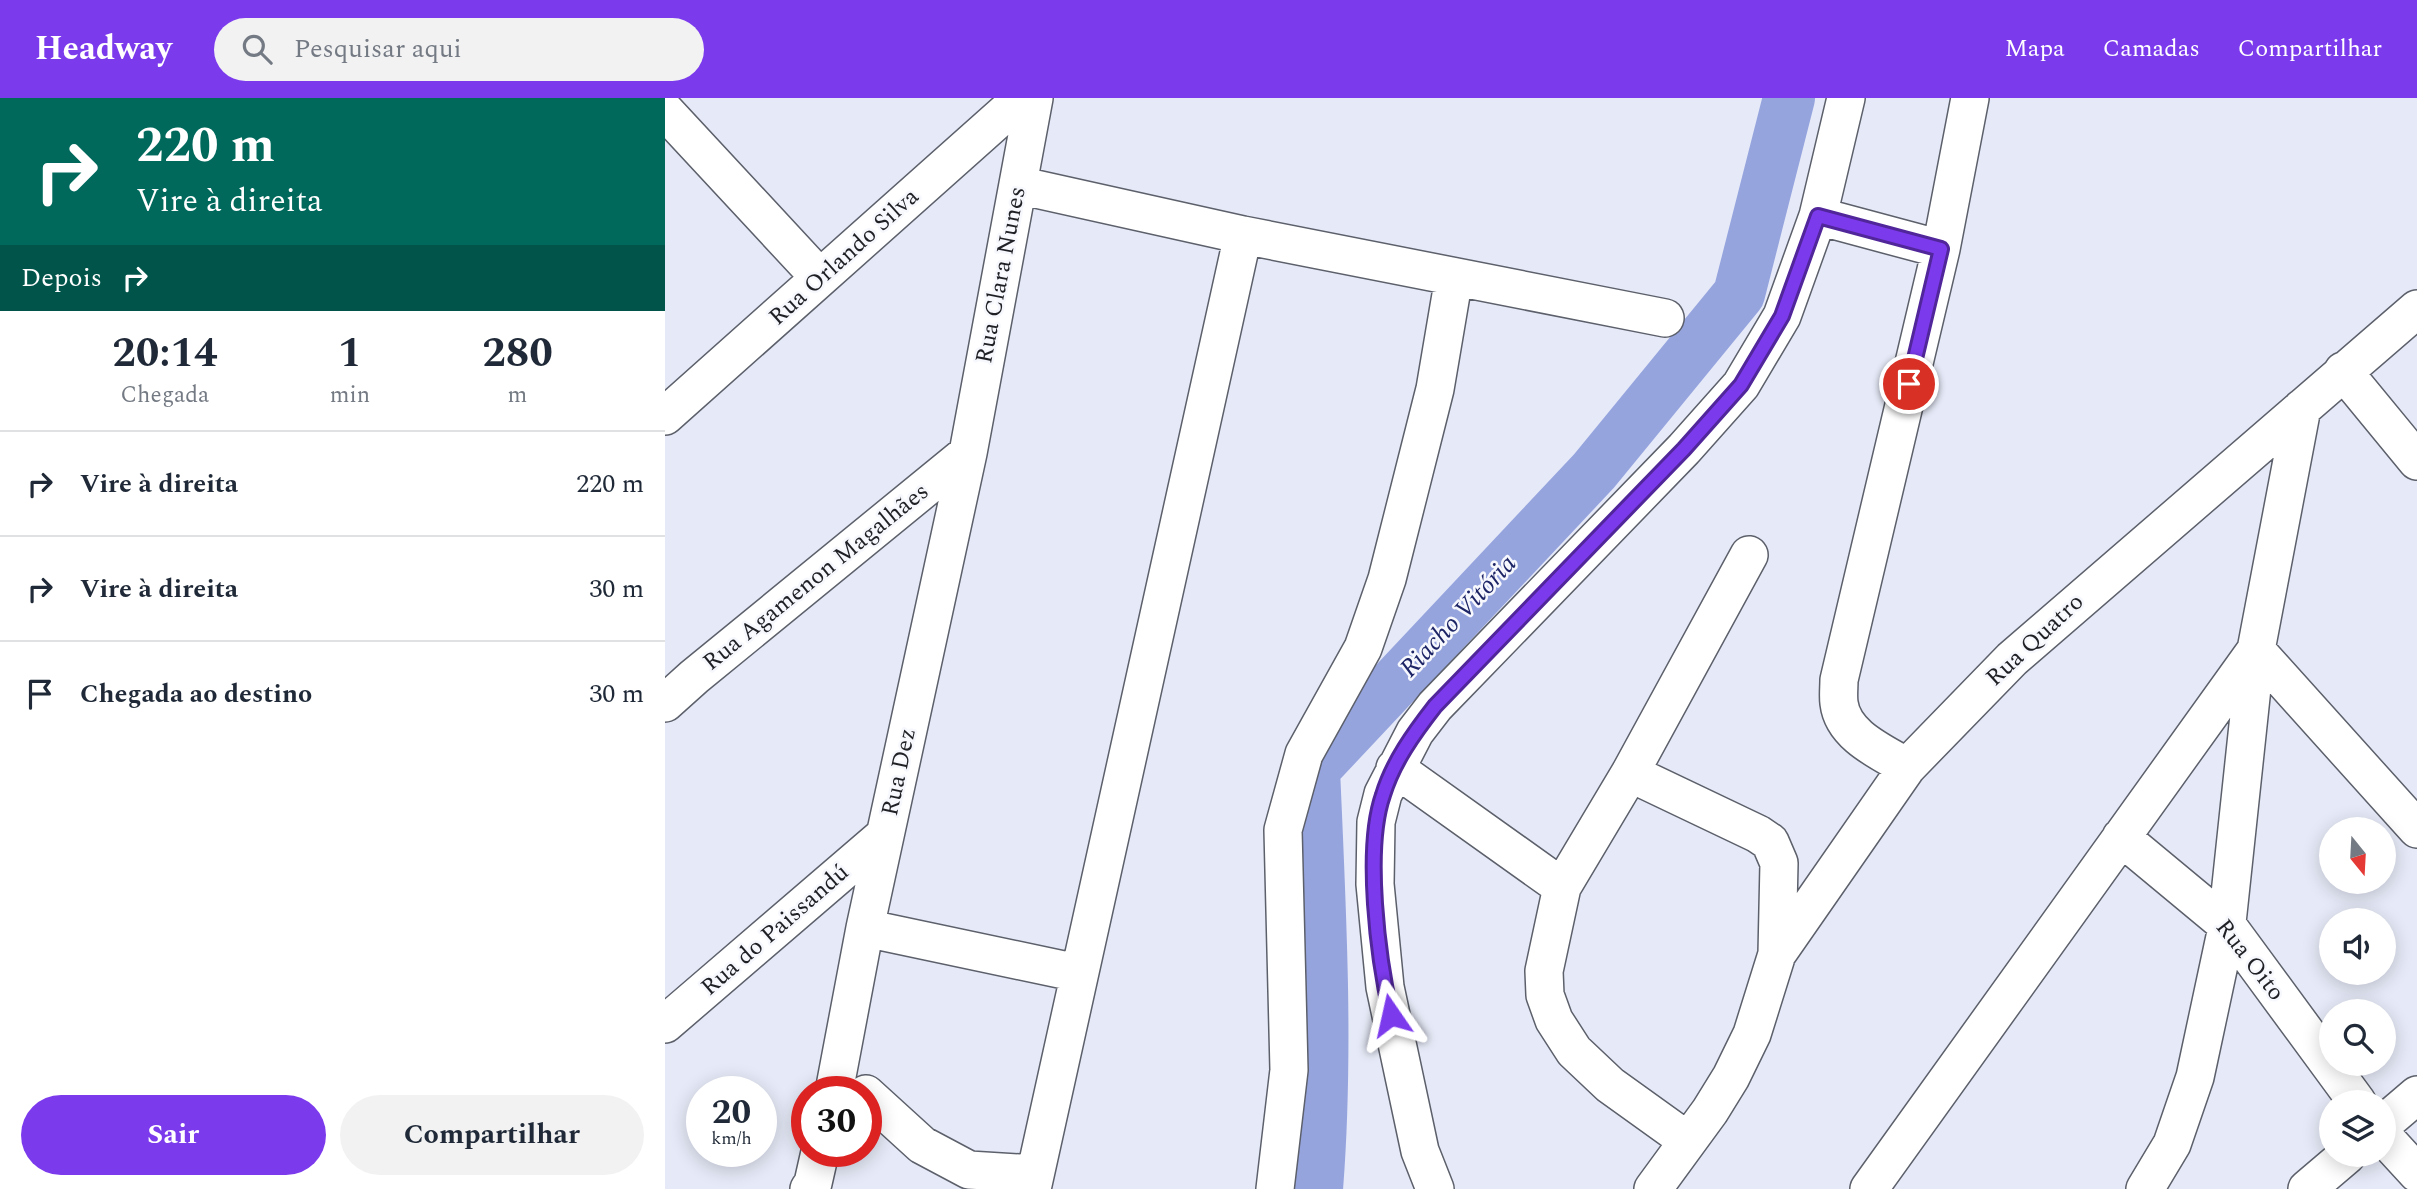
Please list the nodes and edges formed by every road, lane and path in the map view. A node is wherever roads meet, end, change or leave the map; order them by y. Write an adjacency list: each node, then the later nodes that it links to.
1 (1022, 98): 11 (street, Rua Orlando Silva)
2 (1034, 98): 6 (street, Rua Clara Nunes)
3 (1846, 98): 7 (street)
4 (1970, 98): 9 (street)
5 (671, 110): 11 (street)
6 (1018, 185): 8 (street); 17 (street, Rua Clara Nunes)
7 (1818, 216): 9 (street); 23 (street)
8 (1243, 235): 10 (street); 32 (street)
9 (1941, 249): 22 (street)
10 (1454, 277): 13 (street); 46 (street)
11 (820, 278): 16 (street, Rua Orlando Silva)
12 (2417, 309): 14 (street, Rua Quatro)
13 (1665, 318)
14 (2343, 371): 15 (street, Rua Quatro); 18 (street)
15 (2302, 408): 20 (street); 22 (street, Rua Quatro)
16 (665, 416)
17 (968, 453): 21 (street, Rua Agamenon Magalhães); 26 (street, Rua Dez)
18 (2417, 461)
19 (1749, 555): 24 (street)
20 (2256, 650): 25 (street); 27 (street); 29 (street)
21 (665, 703)
22 (1907, 767): 31 (street, Rua Quatro)
23 (1395, 768): 28 (street); 47 (street)
24 (1630, 773): 28 (street); 31 (street)
25 (2417, 829)
26 (885, 835): 30 (street, Rua Dez); 33 (street, Rua do Paissandú)
27 (2121, 837): 29 (street, Rua Oito); 49 (street)
28 (1562, 887): 39 (street)
29 (2227, 925): 35 (street, Rua Oito); 50 (street)
30 (865, 928): 32 (street); 34 (street, Rua Dez)
31 (1777, 954): 39 (street)
32 (1078, 973): 44 (street)
33 (665, 1024)
34 (852, 1076)
35 (2348, 1090)
36 (2417, 1094): 38 (street)
37 (882, 1112): 44 (street)
38 (2396, 1113)
39 (1688, 1141): 48 (street)
40 (2396, 1150): 43 (street)
41 (817, 1167): 45 (street)
42 (2333, 1167): 51 (street)
43 (2417, 1173)
44 (1033, 1182)
45 (809, 1189)
46 (1275, 1189)
47 (1435, 1189)
48 (1653, 1189)
49 (1869, 1189)
50 (2145, 1189)
51 (2307, 1189)

